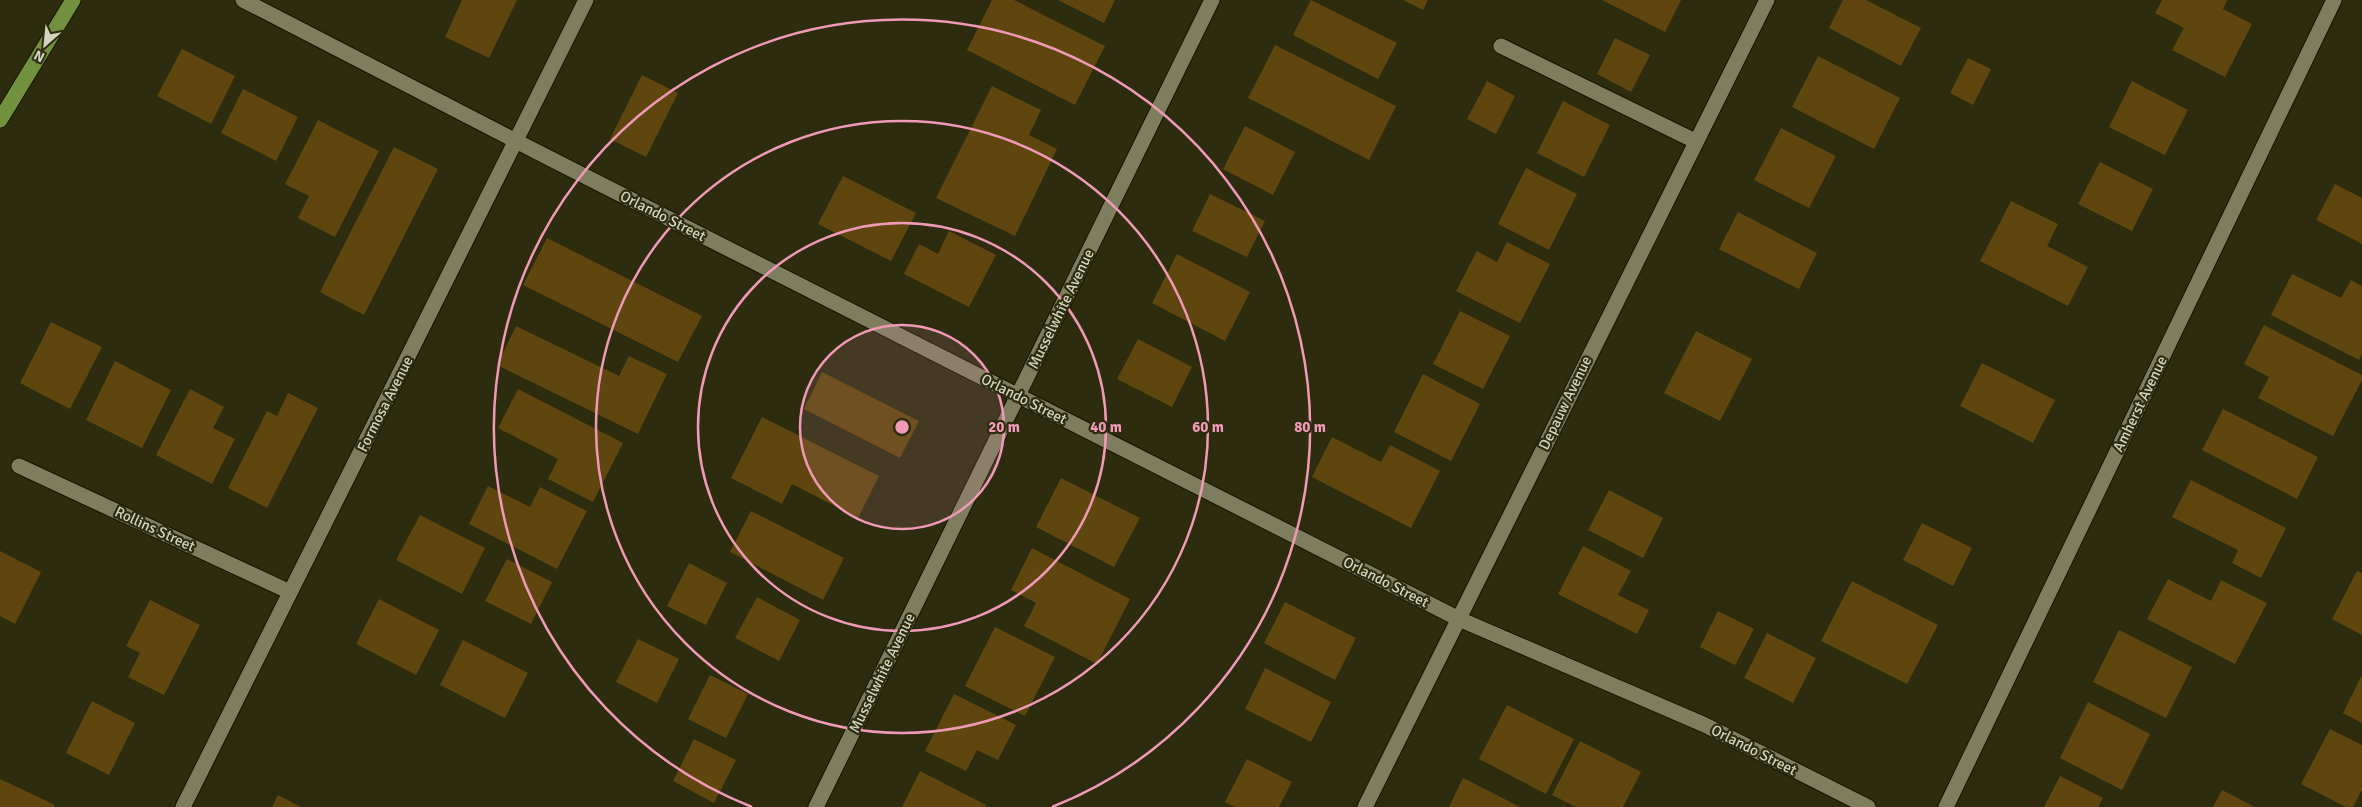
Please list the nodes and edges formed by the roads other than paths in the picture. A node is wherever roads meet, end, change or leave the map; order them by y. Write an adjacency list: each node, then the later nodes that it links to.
1 (73, 0): 8 (highway)
2 (243, 0): 10 (street, Orlando Street)
3 (586, 0): 10 (street, Formosa Avenue)
4 (1212, 0): 11 (street, Musselwhite Avenue)
5 (1767, 0): 9 (street, Depauw Avenue)
6 (2334, 0): 19 (street, Amherst Avenue)
7 (1501, 46): 9 (street)
8 (0, 120)
9 (1696, 140): 14 (street, Depauw Avenue)
10 (517, 142): 11 (street, Orlando Street); 13 (street, Formosa Avenue)
11 (1018, 396): 14 (street, Orlando Street); 16 (street, Musselwhite Avenue)
12 (19, 466): 13 (street, Rollins Street)
13 (290, 592): 15 (street, Formosa Avenue)
14 (1459, 619): 17 (street, Depauw Avenue); 18 (street, Orlando Street)
15 (183, 807)
16 (816, 807)
17 (1365, 807)
18 (1868, 807)
19 (1946, 807)

